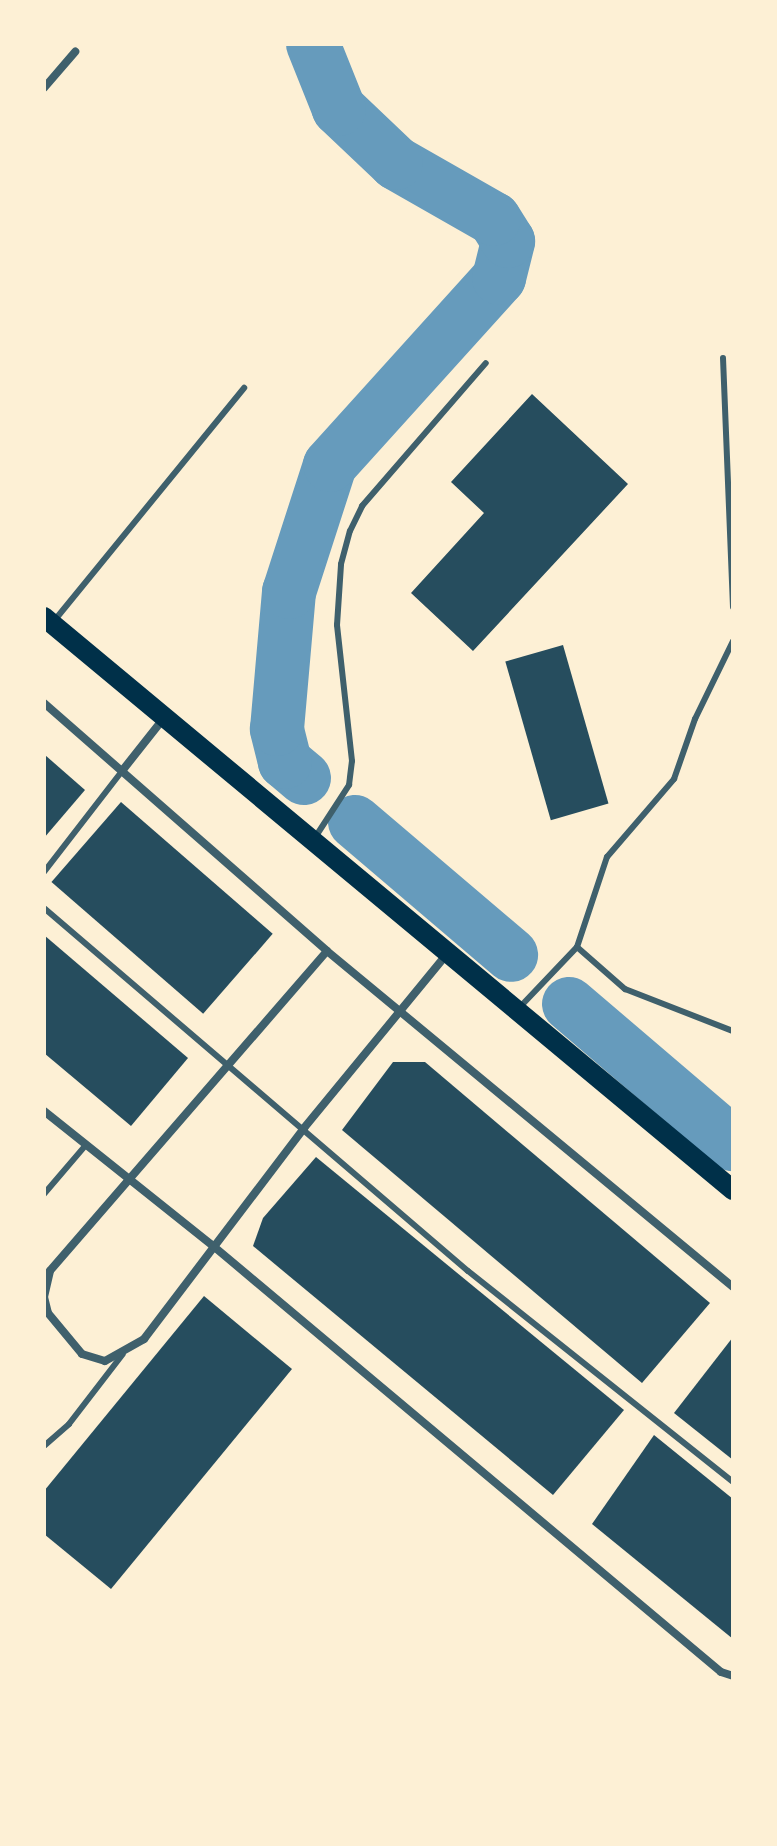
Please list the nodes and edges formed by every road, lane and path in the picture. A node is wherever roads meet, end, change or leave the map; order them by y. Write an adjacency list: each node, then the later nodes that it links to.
1 (75, 52): 2 (street)
2 (44, 88)
3 (723, 358): 6 (lane)
4 (486, 363): 12 (lane)
5 (244, 388): 7 (lane)
6 (733, 607)
7 (48, 621): 10 (main road)
8 (733, 641): 15 (lane)
9 (44, 703): 11 (street)
10 (163, 718): 11 (street); 12 (main road)
11 (122, 771): 13 (lane); 16 (street)
12 (311, 842): 17 (main road)
13 (44, 872)
14 (44, 908): 21 (lane)
15 (577, 947): 19 (lane); 20 (lane)
16 (327, 951): 18 (street); 21 (street)
17 (446, 955): 18 (street); 19 (main road)
18 (399, 1009): 23 (street); 30 (street)
19 (517, 1011): 26 (main road)
20 (733, 1031)
21 (230, 1064): 23 (lane); 25 (street)
22 (44, 1111): 24 (street)
23 (304, 1128): 28 (street); 33 (lane)
24 (85, 1146): 25 (street); 27 (lane)
25 (129, 1184): 28 (street); 29 (street)
26 (733, 1190)
27 (44, 1194)
28 (212, 1245): 31 (street); 34 (street)
29 (45, 1284): 31 (street)
30 (733, 1287)
31 (123, 1354): 32 (lane)
32 (44, 1446)
33 (733, 1482)
34 (733, 1676)

